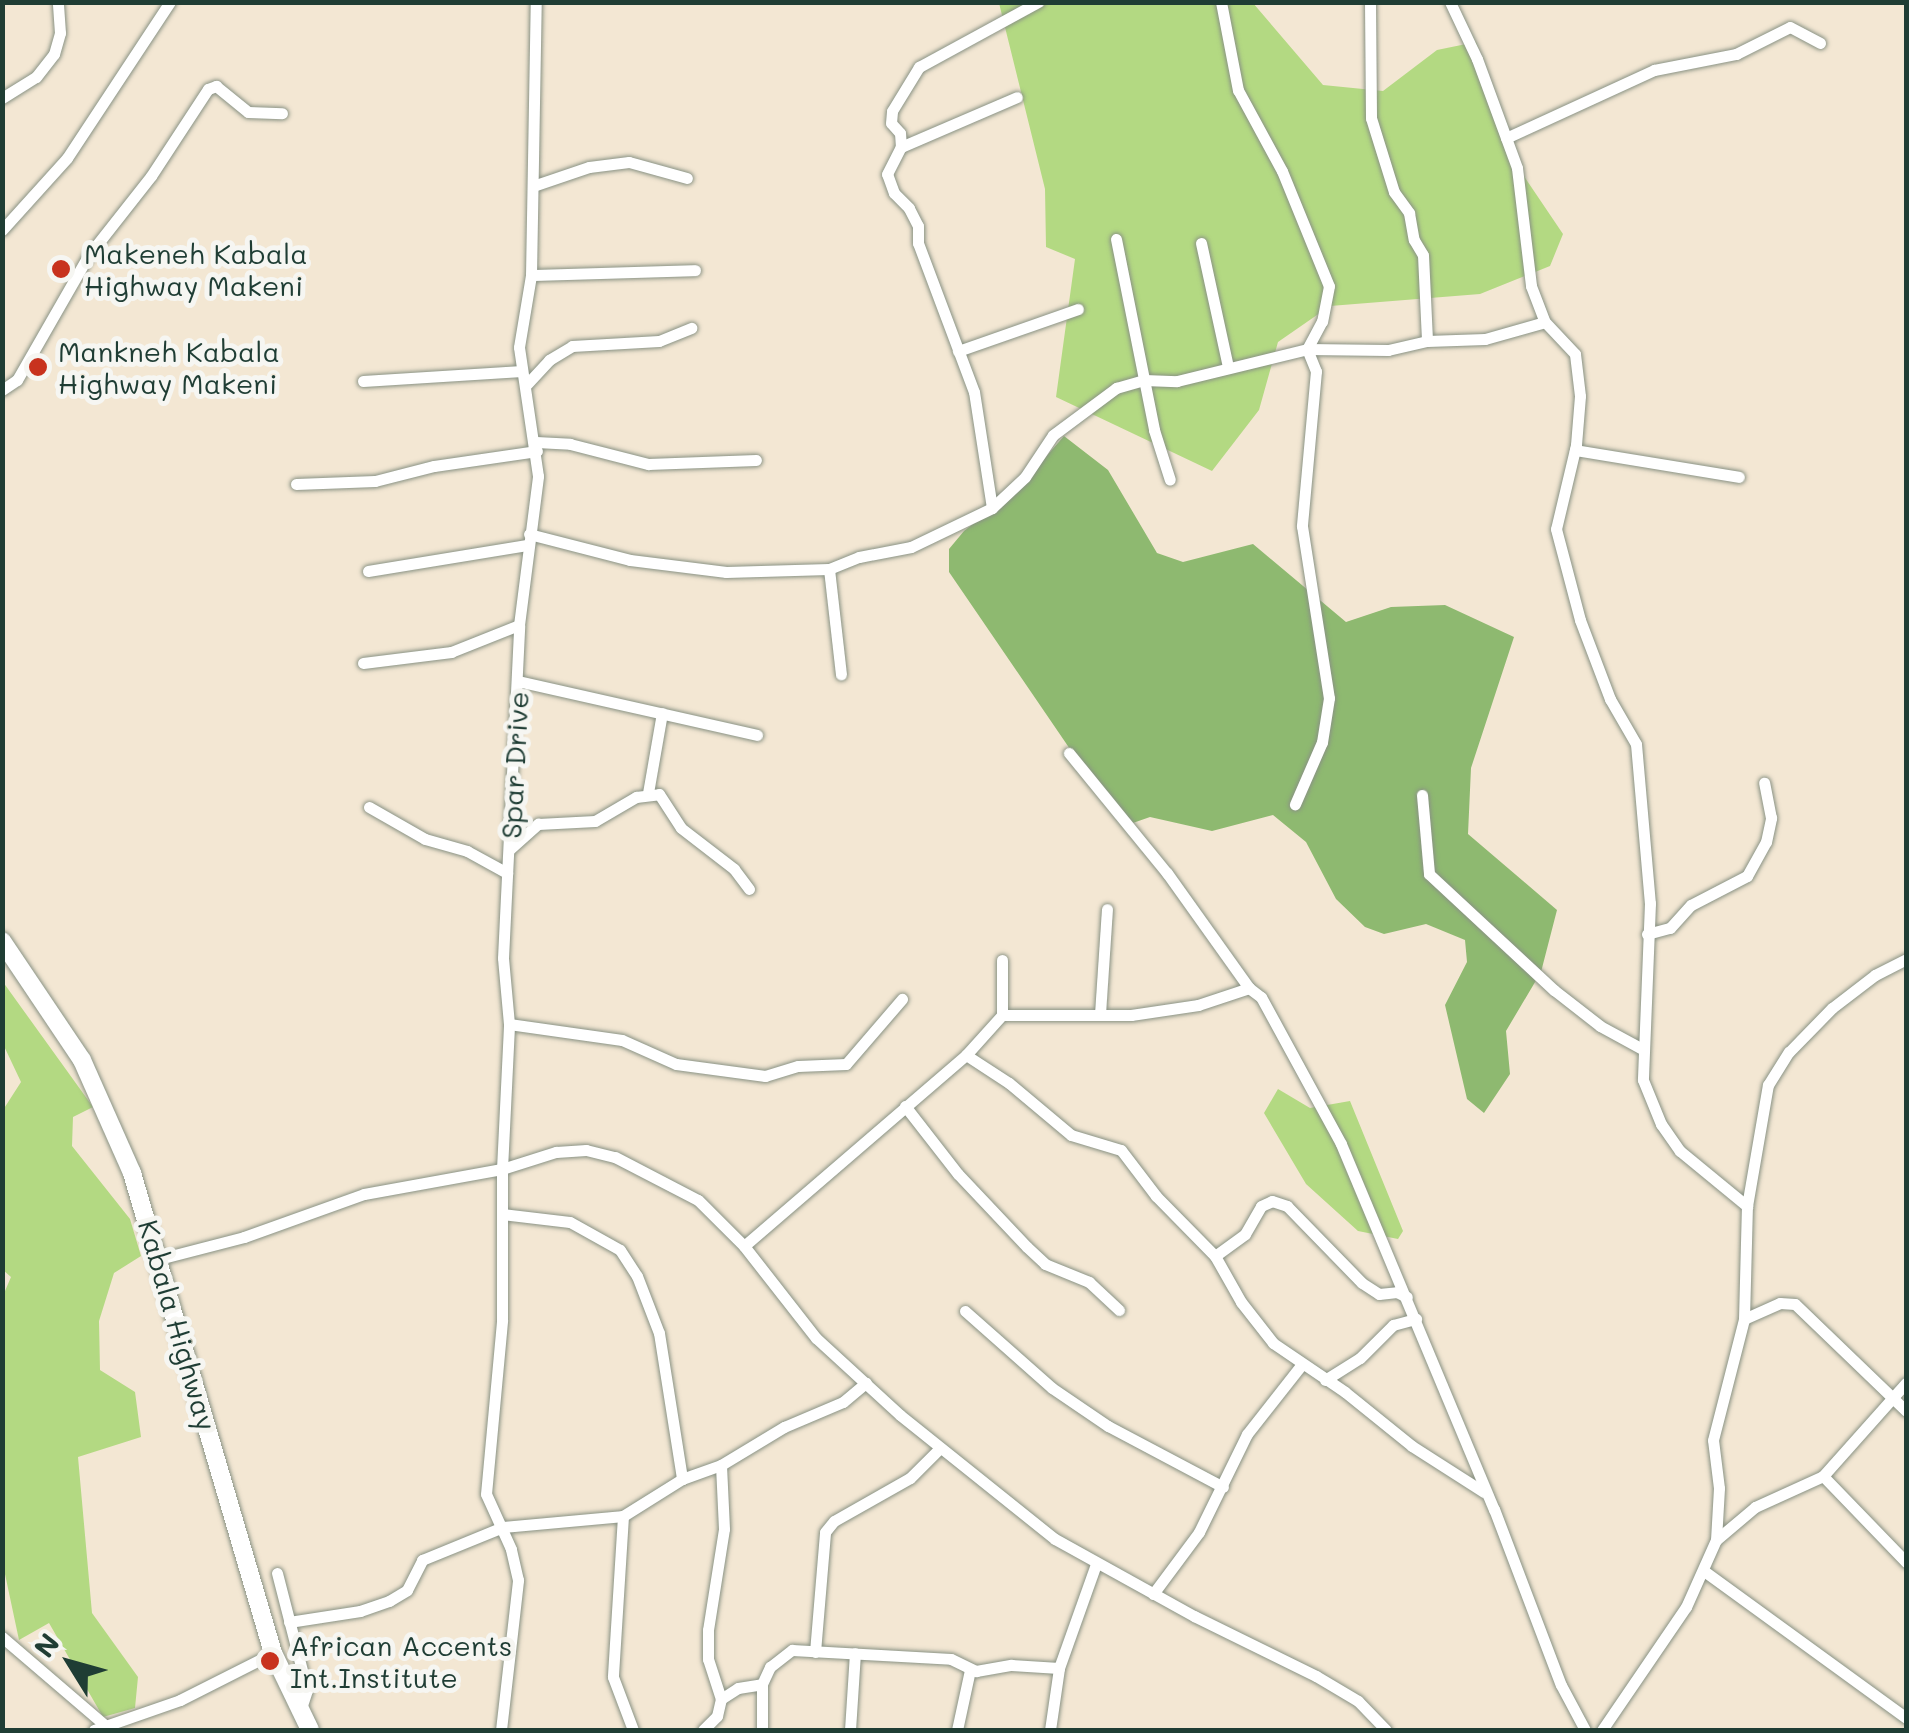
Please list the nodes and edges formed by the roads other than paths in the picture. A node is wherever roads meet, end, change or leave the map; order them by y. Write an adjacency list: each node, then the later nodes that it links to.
1 (58, 2): 10 (street)
2 (170, 2): 16 (street)
3 (536, 2): 15 (street, Spar Drive)
4 (1038, 2): 13 (street)
5 (1221, 2): 27 (street)
6 (1370, 2): 26 (street)
7 (1450, 2): 12 (street)
8 (1820, 42): 12 (street)
9 (1017, 97): 13 (street)
10 (2, 98)
11 (282, 112): 33 (street)
12 (1506, 138): 21 (street)
13 (901, 147): 28 (street)
14 (687, 178): 15 (street)
15 (533, 186): 20 (street, Spar Drive)
16 (2, 230)
17 (1116, 239): 31 (street)
18 (1201, 243): 29 (street)
19 (694, 270): 20 (street)
20 (531, 275): 30 (street, Spar Drive)
21 (1538, 304): 23 (street); 25 (street)
22 (1078, 309): 28 (street)
23 (1545, 322): 25 (street); 35 (street)
24 (691, 328): 30 (street)
25 (1519, 330): 26 (street)
26 (1427, 341): 27 (street)
27 (1307, 349): 29 (street); 54 (street)
28 (958, 351): 40 (street)
29 (1228, 367): 31 (street)
30 (525, 378): 32 (street); 34 (street, Spar Drive)
31 (1144, 380): 38 (street); 40 (street)
32 (364, 382)
33 (2, 390)
34 (537, 446): 36 (street); 39 (street); 41 (street, Spar Drive)
35 (1575, 450): 37 (street); 60 (street)
36 (756, 460)
37 (1740, 476)
38 (1170, 480)
39 (296, 484)
40 (992, 508): 42 (street)
41 (528, 540): 42 (street); 43 (street); 44 (street, Spar Drive)
42 (829, 569): 46 (street)
43 (368, 571)
44 (519, 626): 45 (street); 47 (street, Spar Drive)
45 (363, 663)
46 (842, 674)
47 (518, 681): 48 (street); 56 (street, Spar Drive)
48 (662, 714): 49 (street); 52 (street)
49 (757, 735)
50 (1069, 753): 64 (street)
51 (1764, 783): 60 (street)
52 (648, 792): 56 (street); 58 (street)
53 (1422, 794): 69 (street)
54 (1295, 804)
55 (369, 807): 57 (street)
56 (510, 850): 57 (street, Spar Drive)
57 (507, 873): 68 (street, Spar Drive)
58 (749, 889)
59 (1108, 909): 66 (street)
60 (1647, 934): 69 (street)
61 (2, 940): 77 (main road, Kabala Highway)
62 (1906, 959): 73 (street)
63 (1002, 960): 67 (street)
64 (1250, 988): 66 (street); 78 (street)
65 (902, 999): 68 (street)
66 (1100, 1014): 67 (street)
67 (1002, 1015): 70 (street)
68 (509, 1024): 72 (street, Spar Drive)
69 (1644, 1050): 73 (street)
70 (966, 1056): 71 (street); 76 (street)
71 (904, 1106): 75 (street); 79 (street)
72 (502, 1169): 74 (street, Spar Drive); 75 (street); 77 (street)
73 (1747, 1206): 82 (street)
74 (502, 1214): 92 (street); 96 (street, Spar Drive)
75 (744, 1246): 85 (street)
76 (1215, 1256): 78 (street); 83 (street)
77 (159, 1259): 106 (main road, Kabala Highway)
78 (1407, 1297): 81 (street)
79 (1119, 1310)
80 (966, 1311): 93 (street)
81 (1416, 1319): 84 (street); 94 (street)
82 (1744, 1320): 87 (street); 97 (street)
83 (1302, 1364): 84 (street); 93 (street)
84 (1325, 1380): 94 (street)
85 (866, 1383): 89 (street); 90 (street)
86 (1906, 1383): 87 (street)
87 (1890, 1399): 88 (street); 91 (street)
88 (1906, 1411)
89 (940, 1448): 99 (street); 105 (street)
90 (721, 1465): 92 (street); 111 (street)
91 (1823, 1476): 97 (street); 98 (street)
92 (682, 1479): 95 (street)
93 (1223, 1487): 102 (street)
94 (1486, 1494): 124 (street)
95 (623, 1516): 96 (street); 117 (street)
96 (503, 1527): 103 (street); 116 (street, Spar Drive)
97 (1716, 1540): 100 (street)
98 (1906, 1562)
99 (1096, 1564): 102 (street); 108 (street)
100 (1704, 1571): 113 (street); 125 (street)
101 (277, 1573): 103 (street)
102 (1153, 1594): 123 (street)
103 (289, 1622): 112 (street)
104 (2, 1636): 114 (street)
105 (815, 1652): 107 (street); 110 (street)
106 (274, 1653): 112 (main road, Kabala Highway); 114 (street)
107 (854, 1654): 109 (street); 120 (street)
108 (1060, 1668): 109 (street); 122 (street)
109 (970, 1670): 121 (street)
110 (762, 1684): 111 (street); 119 (street)
111 (721, 1699): 118 (street)
112 (300, 1711): 115 (main road, Kabala Highway)
113 (1906, 1718)
114 (100, 1728)
115 (310, 1730)
116 (500, 1730)
117 (633, 1730)
118 (703, 1730)
119 (762, 1730)
120 (850, 1730)
121 (957, 1730)
122 (1050, 1730)
123 (1386, 1730)
124 (1585, 1730)
125 (1602, 1730)

